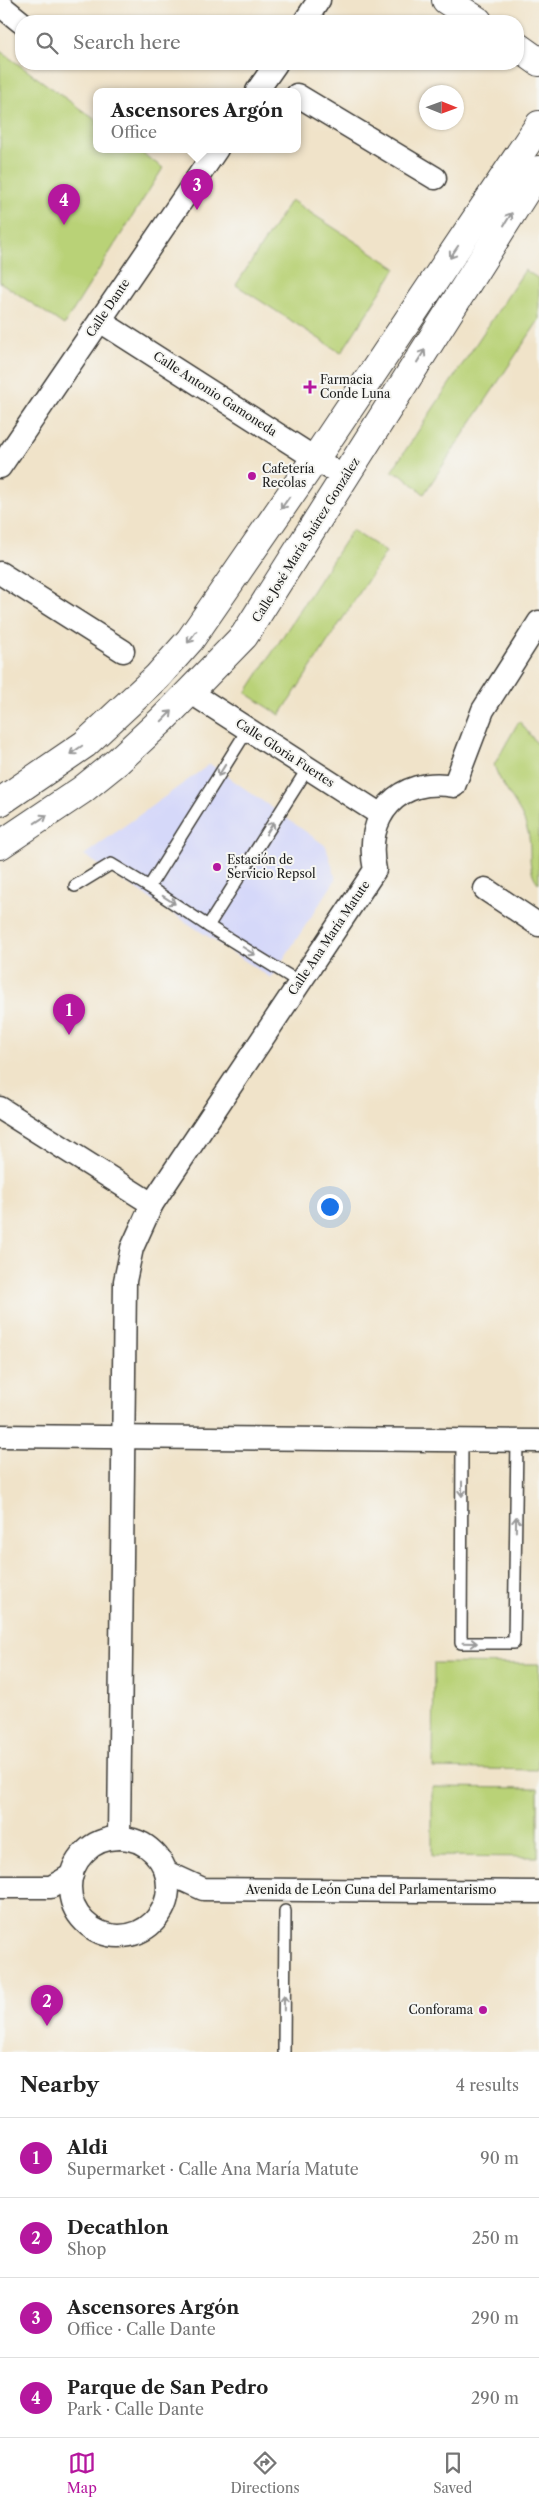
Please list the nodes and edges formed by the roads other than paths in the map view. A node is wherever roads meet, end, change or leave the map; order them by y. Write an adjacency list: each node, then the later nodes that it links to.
1 (319, 0): 4 (street)
2 (446, 0): 5 (main road)
3 (0, 5): 6 (street)
4 (308, 15)
5 (469, 15)
6 (15, 17)
7 (524, 51): 8 (main road)
8 (539, 62)
9 (267, 78): 10 (street)
10 (285, 88)
11 (301, 98): 15 (street)
12 (539, 125): 18 (main road, one-way to 18)
13 (214, 153): 16 (street, Calle Dante)
14 (539, 170): 17 (main road, Calle José María Suárez González, one-way to 14)
15 (436, 178)
16 (100, 321): 18 (street, Calle Antonio Gamoneda); 19 (street, Calle Dante)
17 (403, 385): 18 (main road); 21 (main road, Calle José María Suárez González)
18 (323, 463): 21 (main road); 27 (main road, one-way to 27)
19 (0, 467)
20 (0, 573): 23 (street)
21 (284, 574): 24 (main road, Calle José María Suárez González)
22 (539, 622): 28 (street, Calle Ana María Matute)
23 (123, 651)
24 (190, 692): 25 (street, Calle Gloria Fuertes); 29 (main road, Calle José María Suárez González, one-way to 24)
25 (248, 728): 26 (street, Calle Gloria Fuertes); 31 (lane, one-way to 31)
26 (308, 768): 28 (street, Calle Gloria Fuertes); 34 (lane, one-way to 26)
27 (0, 802)
28 (381, 814): 35 (street, Calle Ana María Matute)
29 (0, 845)
30 (75, 886): 31 (lane)
31 (148, 887): 34 (lane, one-way to 34)
32 (485, 889): 33 (street)
33 (539, 925)
34 (208, 926): 35 (lane, one-way to 35)
35 (299, 982): 37 (street, Calle Ana María Matute)
36 (0, 1108): 37 (street)
37 (152, 1204): 39 (street, Calle Ana María Matute)
38 (0, 1436): 39 (street)
39 (122, 1437): 40 (street); 43 (street, Calle Ana María Matute)
40 (462, 1440): 41 (street); 41 (lane, one-way to 41)
41 (517, 1441): 42 (street)
42 (539, 1441)
43 (119, 1838): 44 (street); 45 (street)
44 (166, 1872): 47 (street, Avenida de León Cuna del Parlamentarismo); 49 (street)
45 (64, 1886): 46 (street); 49 (street)
46 (0, 1887)
47 (202, 1889): 48 (street, Avenida de León Cuna del Parlamentarismo); 49 (street, Avenida de León Cuna del Parlamentarismo)
48 (539, 1892)
49 (166, 1904)
50 (285, 1911): 51 (lane, one-way to 50)
51 (284, 2052)

